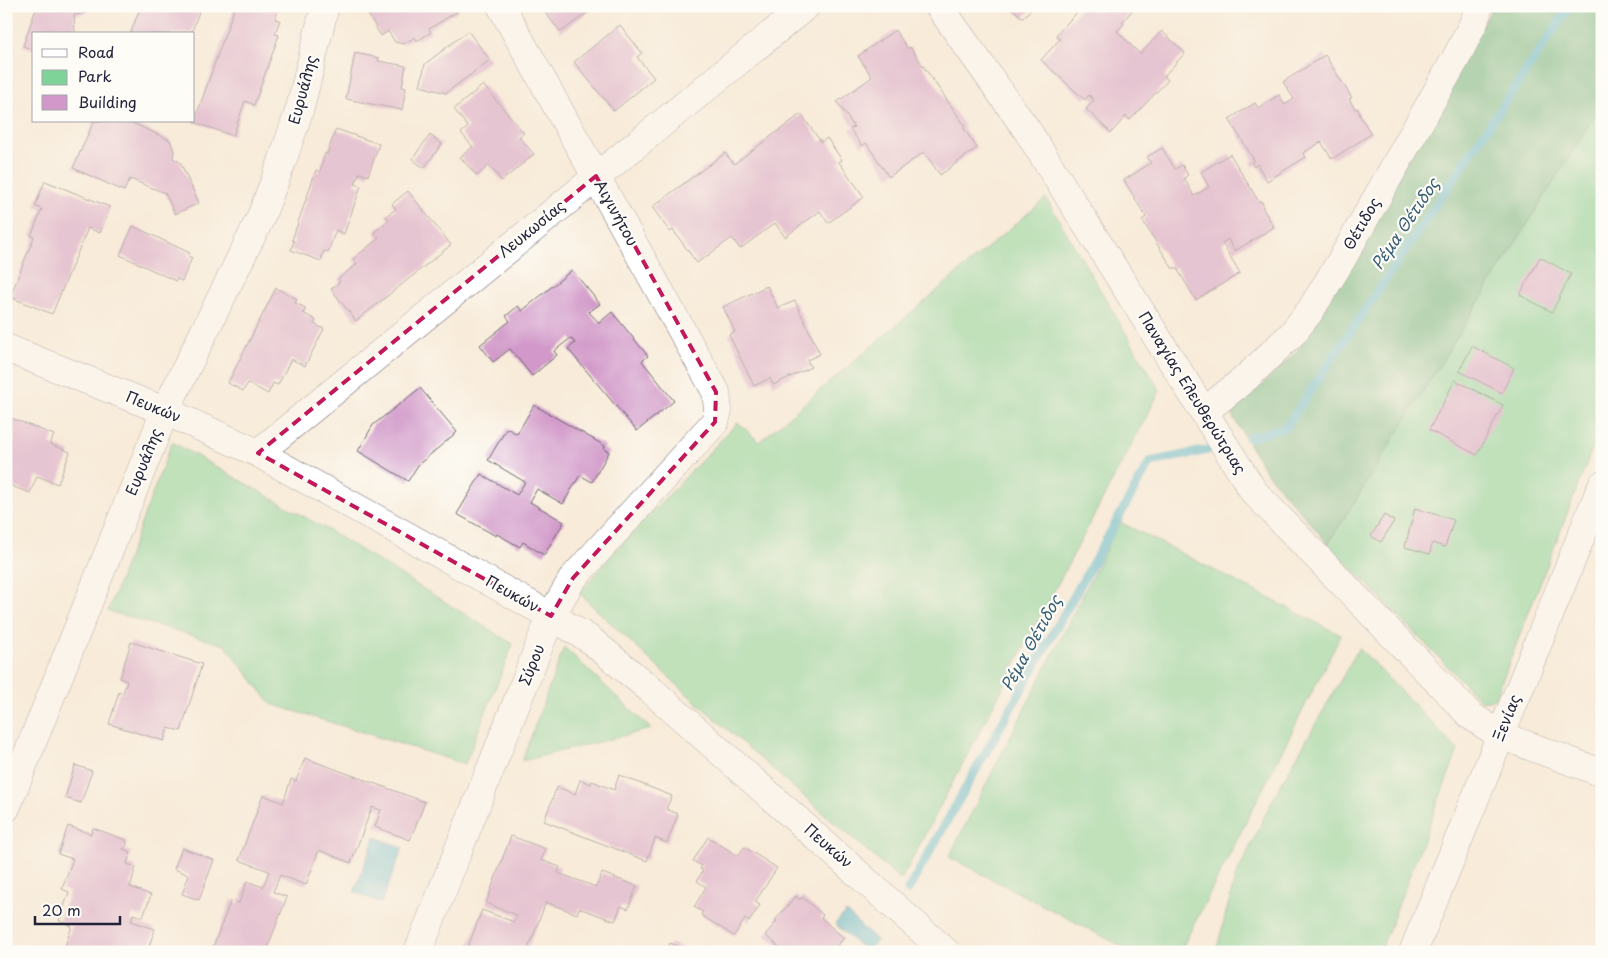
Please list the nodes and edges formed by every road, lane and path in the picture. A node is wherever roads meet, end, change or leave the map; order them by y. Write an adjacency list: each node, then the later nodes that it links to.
1 (325, 6): 8 (street, Ευρυάλης)
2 (502, 6): 6 (street, Αιγινήτου)
3 (806, 6): 6 (street, Λευκωσίας)
4 (939, 6): 9 (street, Παναγίας Ελευθερώτριας)
5 (1479, 6): 9 (street, Θέτιδος)
6 (596, 176): 10 (street, Αιγινήτου); 11 (street, Λευκωσίας)
7 (6, 348): 8 (street, Πευκών)
8 (165, 412): 11 (street, Πευκών); 16 (street, Ευρυάλης)
9 (1204, 412): 14 (street, Παναγίας Ελευθερώτριας)
10 (715, 422): 13 (street, Σύρου)
11 (258, 453): 13 (street, Πευκών)
12 (1602, 485): 14 (street, Ξενίας)
13 (551, 616): 17 (street, Σύρου); 18 (street, Πευκών)
14 (1500, 735): 15 (street, Παναγίας Ελευθερώτριας); 19 (street, Ξενίας)
15 (1602, 773)
16 (6, 808)
17 (418, 952)
18 (946, 952)
19 (1413, 952)

